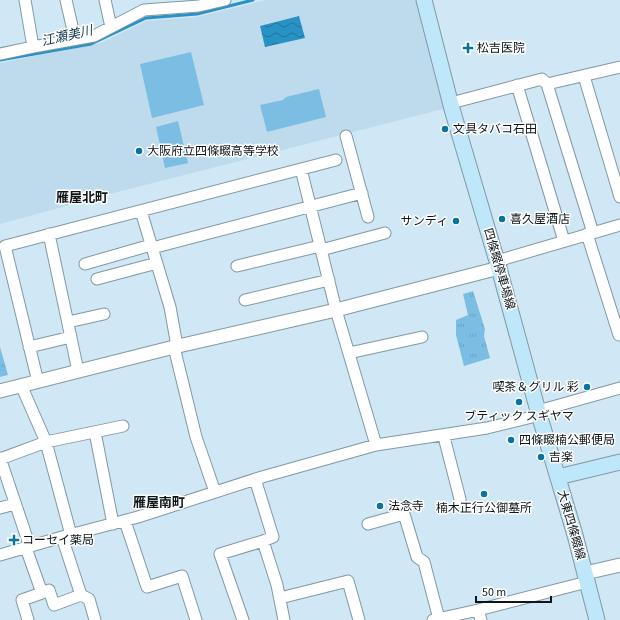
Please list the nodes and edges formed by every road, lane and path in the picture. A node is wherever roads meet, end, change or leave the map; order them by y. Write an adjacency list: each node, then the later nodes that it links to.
1 (25, 0): 10 (street)
2 (66, 0): 9 (street)
3 (105, 0): 8 (street)
4 (225, 0): 6 (street)
5 (424, 0): 16 (main road, 四條畷停車場線)
6 (182, 3): 7 (street)
7 (143, 5): 8 (street)
8 (111, 27): 9 (street)
9 (75, 40): 10 (street)
10 (33, 47): 11 (street)
11 (0, 54)
12 (620, 67): 13 (street)
13 (584, 76): 14 (street); 21 (street)
14 (547, 84): 15 (street); 28 (street)
15 (517, 86): 16 (street); 29 (street)
16 (451, 103): 34 (main road, 四條畷停車場線)
17 (346, 136): 20 (street)
18 (336, 160): 19 (street)
19 (301, 169): 22 (street); 23 (street)
20 (362, 193): 22 (street); 24 (street)
21 (620, 197)
22 (310, 206): 30 (street); 31 (street)
23 (140, 210): 27 (street); 30 (street)
24 (368, 217)
25 (620, 225): 28 (street)
26 (385, 233): 31 (street)
27 (49, 234): 41 (street); 46 (street)
28 (590, 234): 29 (street); 42 (street)
29 (564, 241): 34 (street)
30 (151, 246): 32 (street); 33 (street)
31 (321, 248): 35 (street); 37 (street)
32 (156, 263): 36 (street); 45 (street)
33 (85, 264)
34 (498, 264): 39 (street); 53 (main road, 四條畷停車場線)
35 (237, 266)
36 (97, 279)
37 (328, 280): 38 (street); 39 (street)
38 (245, 300)
39 (336, 310): 45 (street); 47 (street)
40 (104, 314): 41 (street)
41 (68, 322): 43 (street)
42 (619, 335)
43 (71, 337): 46 (street); 48 (street)
44 (422, 337): 47 (street)
45 (175, 346): 48 (street); 63 (street)
46 (30, 347): 49 (street)
47 (349, 354): 58 (street)
48 (78, 371): 49 (street)
49 (38, 382): 50 (street)
50 (21, 386): 52 (street); 57 (street)
51 (620, 388): 53 (street)
52 (0, 391)
53 (539, 413): 56 (street); 61 (main road, 四條畷停車場線)
54 (123, 426): 55 (street)
55 (95, 432): 57 (street); 68 (street)
56 (447, 434): 58 (street); 64 (street)
57 (46, 442): 59 (street); 70 (street)
58 (376, 445): 62 (street)
59 (0, 459): 65 (street)
60 (620, 462): 61 (main road)
61 (558, 477): 75 (main road, 大東四條畷線)
62 (255, 479): 63 (street); 71 (street)
63 (215, 492): 67 (street)
64 (460, 501)
65 (15, 504): 66 (street); 72 (street)
66 (0, 508)
67 (125, 521): 68 (street); 82 (street)
68 (113, 524): 70 (street)
69 (368, 524): 86 (street)
70 (67, 536): 72 (street); 77 (street)
71 (263, 541): 78 (street); 83 (street)
72 (28, 547): 73 (street); 76 (street)
73 (0, 555)
74 (620, 565): 75 (street)
75 (586, 578): 79 (street); 87 (main road, 大東四條畷線)
76 (42, 593): 77 (street); 80 (street)
77 (81, 595): 81 (street)
78 (280, 598): 84 (street); 85 (street)
79 (480, 615): 86 (street)
80 (28, 620)
81 (95, 620)
82 (196, 620)
83 (243, 620)
84 (284, 620)
85 (359, 620)
86 (436, 620)
87 (597, 620)

